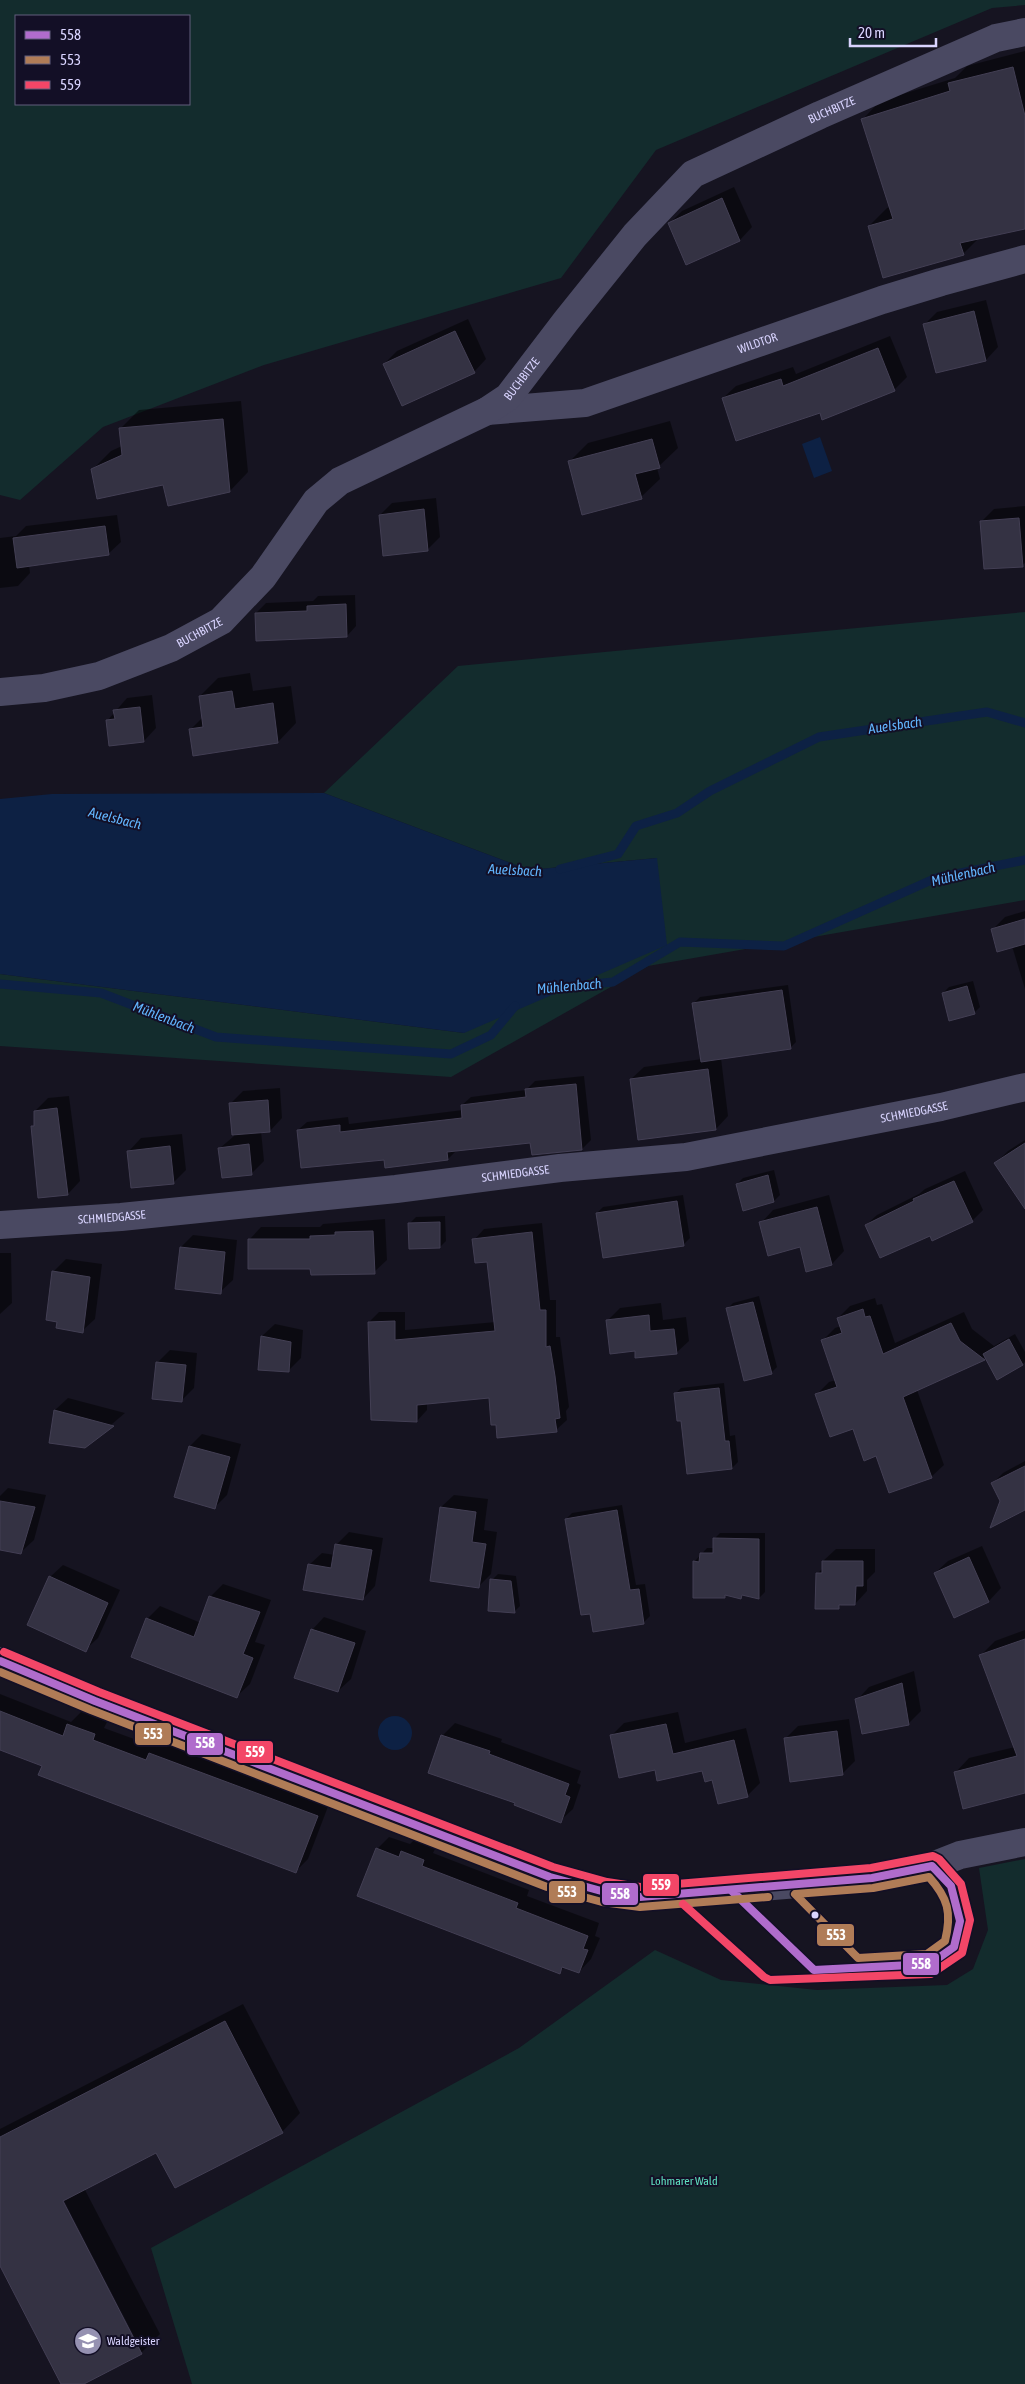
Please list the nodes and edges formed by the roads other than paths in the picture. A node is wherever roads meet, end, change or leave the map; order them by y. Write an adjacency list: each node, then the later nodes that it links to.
1 (1025, 32): 3 (street, BUCHBITZE)
2 (1025, 259): 3 (street, WILDTOR)
3 (487, 411): 4 (street, BUCHBITZE)
4 (0, 692)
5 (1025, 1087): 6 (street, SCHMIEDGASSE)
6 (0, 1225)
7 (0, 1661): 8 (street)
8 (1025, 1842)

